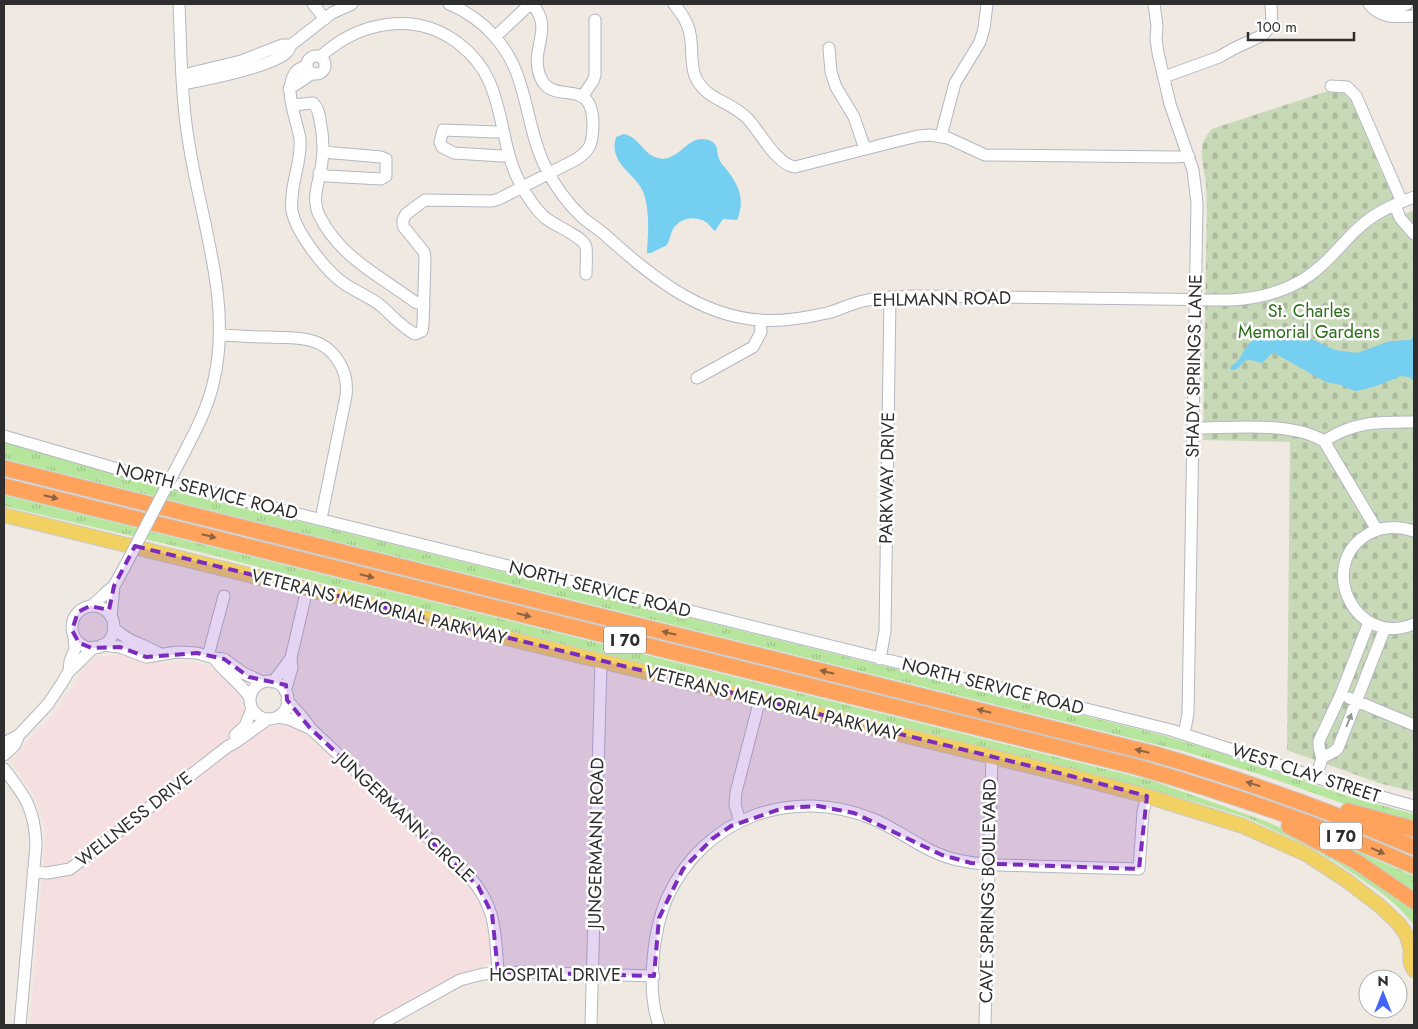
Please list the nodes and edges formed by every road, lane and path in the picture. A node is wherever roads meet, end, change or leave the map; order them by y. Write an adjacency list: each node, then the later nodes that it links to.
1 (180, 4): 20 (street)
2 (314, 4): 13 (street)
3 (352, 4): 13 (street)
4 (449, 4): 15 (street, EHLMANN ROAD)
5 (531, 4): 15 (street); 22 (street)
6 (674, 4): 26 (street)
7 (986, 4): 25 (street)
8 (1154, 4): 19 (street, SHADY SPRINGS LANE)
9 (1271, 4): 19 (street)
10 (1407, 4): 11 (street)
11 (1371, 5): 12 (street)
12 (1414, 16)
13 (324, 20): 16 (street)
14 (595, 20): 22 (street)
15 (495, 37): 31 (street, EHLMANN ROAD)
16 (295, 43): 18 (street); 20 (street)
17 (829, 48): 26 (street)
18 (314, 64): 23 (street); 24 (street)
19 (1164, 77): 29 (street, SHADY SPRINGS LANE)
20 (183, 80): 41 (street)
21 (1331, 86): 34 (street)
22 (582, 97): 31 (street)
23 (293, 105): 27 (street); 39 (street)
24 (503, 130): 28 (street); 28 (street)
25 (941, 136): 26 (street); 29 (street)
26 (864, 148)
27 (323, 152): 30 (street); 30 (street)
28 (509, 154): 32 (street)
29 (1189, 156): 38 (street, SHADY SPRINGS LANE)
30 (319, 173): 39 (street)
31 (549, 174): 32 (street); 40 (street, EHLMANN ROAD)
32 (522, 187): 36 (street); 39 (street)
33 (1414, 197): 34 (street, EHLMANN ROAD)
34 (1398, 204): 35 (street); 38 (street, EHLMANN ROAD)
35 (1413, 232)
36 (586, 274)
37 (890, 297): 38 (street, EHLMANN ROAD); 40 (street, EHLMANN ROAD); 66 (street, PARKWAY DRIVE)
38 (1195, 300): 44 (street, SHADY SPRINGS LANE)
39 (424, 305)
40 (760, 320): 42 (street)
41 (220, 335): 50 (street); 53 (street, bridge)
42 (697, 378)
43 (1414, 422): 46 (street)
44 (1194, 428): 46 (street); 78 (street, SHADY SPRINGS LANE)
45 (4, 436): 50 (street, NORTH SERVICE ROAD)
46 (1324, 441): 51 (street)
47 (4, 468): 89 (highway, I 70, one-way to 47)
48 (4, 486): 91 (highway, I 70, one-way to 91)
49 (4, 515): 54 (main road, VETERANS MEMORIAL PARKWAY)
50 (321, 520): 66 (street, NORTH SERVICE ROAD)
51 (1376, 530): 52 (street); 58 (street)
52 (1414, 532)
53 (114, 586): 56 (street); 57 (street)
54 (307, 589): 65 (street); 67 (main road, VETERANS MEMORIAL PARKWAY)
55 (224, 596): 64 (street)
56 (91, 606): 57 (street); 61 (street)
57 (112, 622): 62 (street); 63 (street)
58 (1369, 622): 60 (street); 70 (street)
59 (1414, 624): 60 (street)
60 (1385, 628): 73 (street)
61 (74, 637): 62 (street); 68 (street)
62 (98, 646): 63 (street); 68 (street)
63 (160, 654): 64 (street)
64 (211, 657): 69 (street); 74 (street)
65 (291, 658): 69 (street); 71 (street)
66 (880, 659): 78 (street, NORTH SERVICE ROAD)
67 (601, 661): 72 (main road, VETERANS MEMORIAL PARKWAY); 104 (street, JUNGERMANN ROAD)
68 (69, 671): 79 (street)
69 (268, 682): 71 (street); 74 (street)
70 (1341, 694): 73 (street); 85 (street)
71 (286, 695): 75 (street); 77 (street, JUNGERMANN CIRCLE)
72 (760, 699): 84 (main road, VETERANS MEMORIAL PARKWAY); 92 (street)
73 (1356, 701): 76 (street); 85 (street, one-way to 73)
74 (251, 703): 75 (street); 82 (street, WELLNESS DRIVE)
75 (273, 718): 77 (street, JUNGERMANN CIRCLE); 82 (street, WELLNESS DRIVE)
76 (1414, 725)
77 (310, 728): 103 (street, JUNGERMANN CIRCLE)
78 (1184, 734): 80 (street, NORTH SERVICE ROAD)
79 (19, 735): 81 (street); 83 (street)
80 (1198, 738): 87 (street, WEST CLAY STREET)
81 (4, 743)
82 (227, 746): 97 (street, WELLNESS DRIVE)
83 (4, 755)
84 (992, 756): 88 (main road, VETERANS MEMORIAL PARKWAY); 95 (street, CAVE SPRINGS BOULEVARD)
85 (1322, 758): 87 (street)
86 (4, 769): 97 (street)
87 (1316, 778): 90 (street, WEST CLAY STREET)
88 (1147, 796): 95 (street); 99 (main road, VETERANS MEMORIAL PARKWAY)
89 (1299, 800): 93 (highway); 94 (highway, I 70)
90 (1414, 806)
91 (1267, 810): 96 (highway, I 70, one-way to 96); 98 (highway)
92 (740, 821): 95 (street); 105 (street)
93 (1414, 829)
94 (1414, 847)
95 (989, 865): 110 (street, CAVE SPRINGS BOULEVARD)
96 (1414, 866)
97 (33, 872): 106 (street)
98 (1414, 901)
99 (1399, 924): 100 (main road); 101 (main road, VETERANS MEMORIAL PARKWAY)
100 (1414, 932)
101 (1413, 948): 102 (main road, VETERANS MEMORIAL PARKWAY)
102 (1414, 970)
103 (498, 972): 104 (street, HOSPITAL DRIVE); 107 (street, HOSPITAL DRIVE)
104 (592, 975): 105 (street, HOSPITAL DRIVE); 108 (street, JUNGERMANN ROAD)
105 (654, 976): 109 (street)
106 (20, 1025)
107 (379, 1025)
108 (591, 1025)
109 (660, 1025)
110 (985, 1025)

